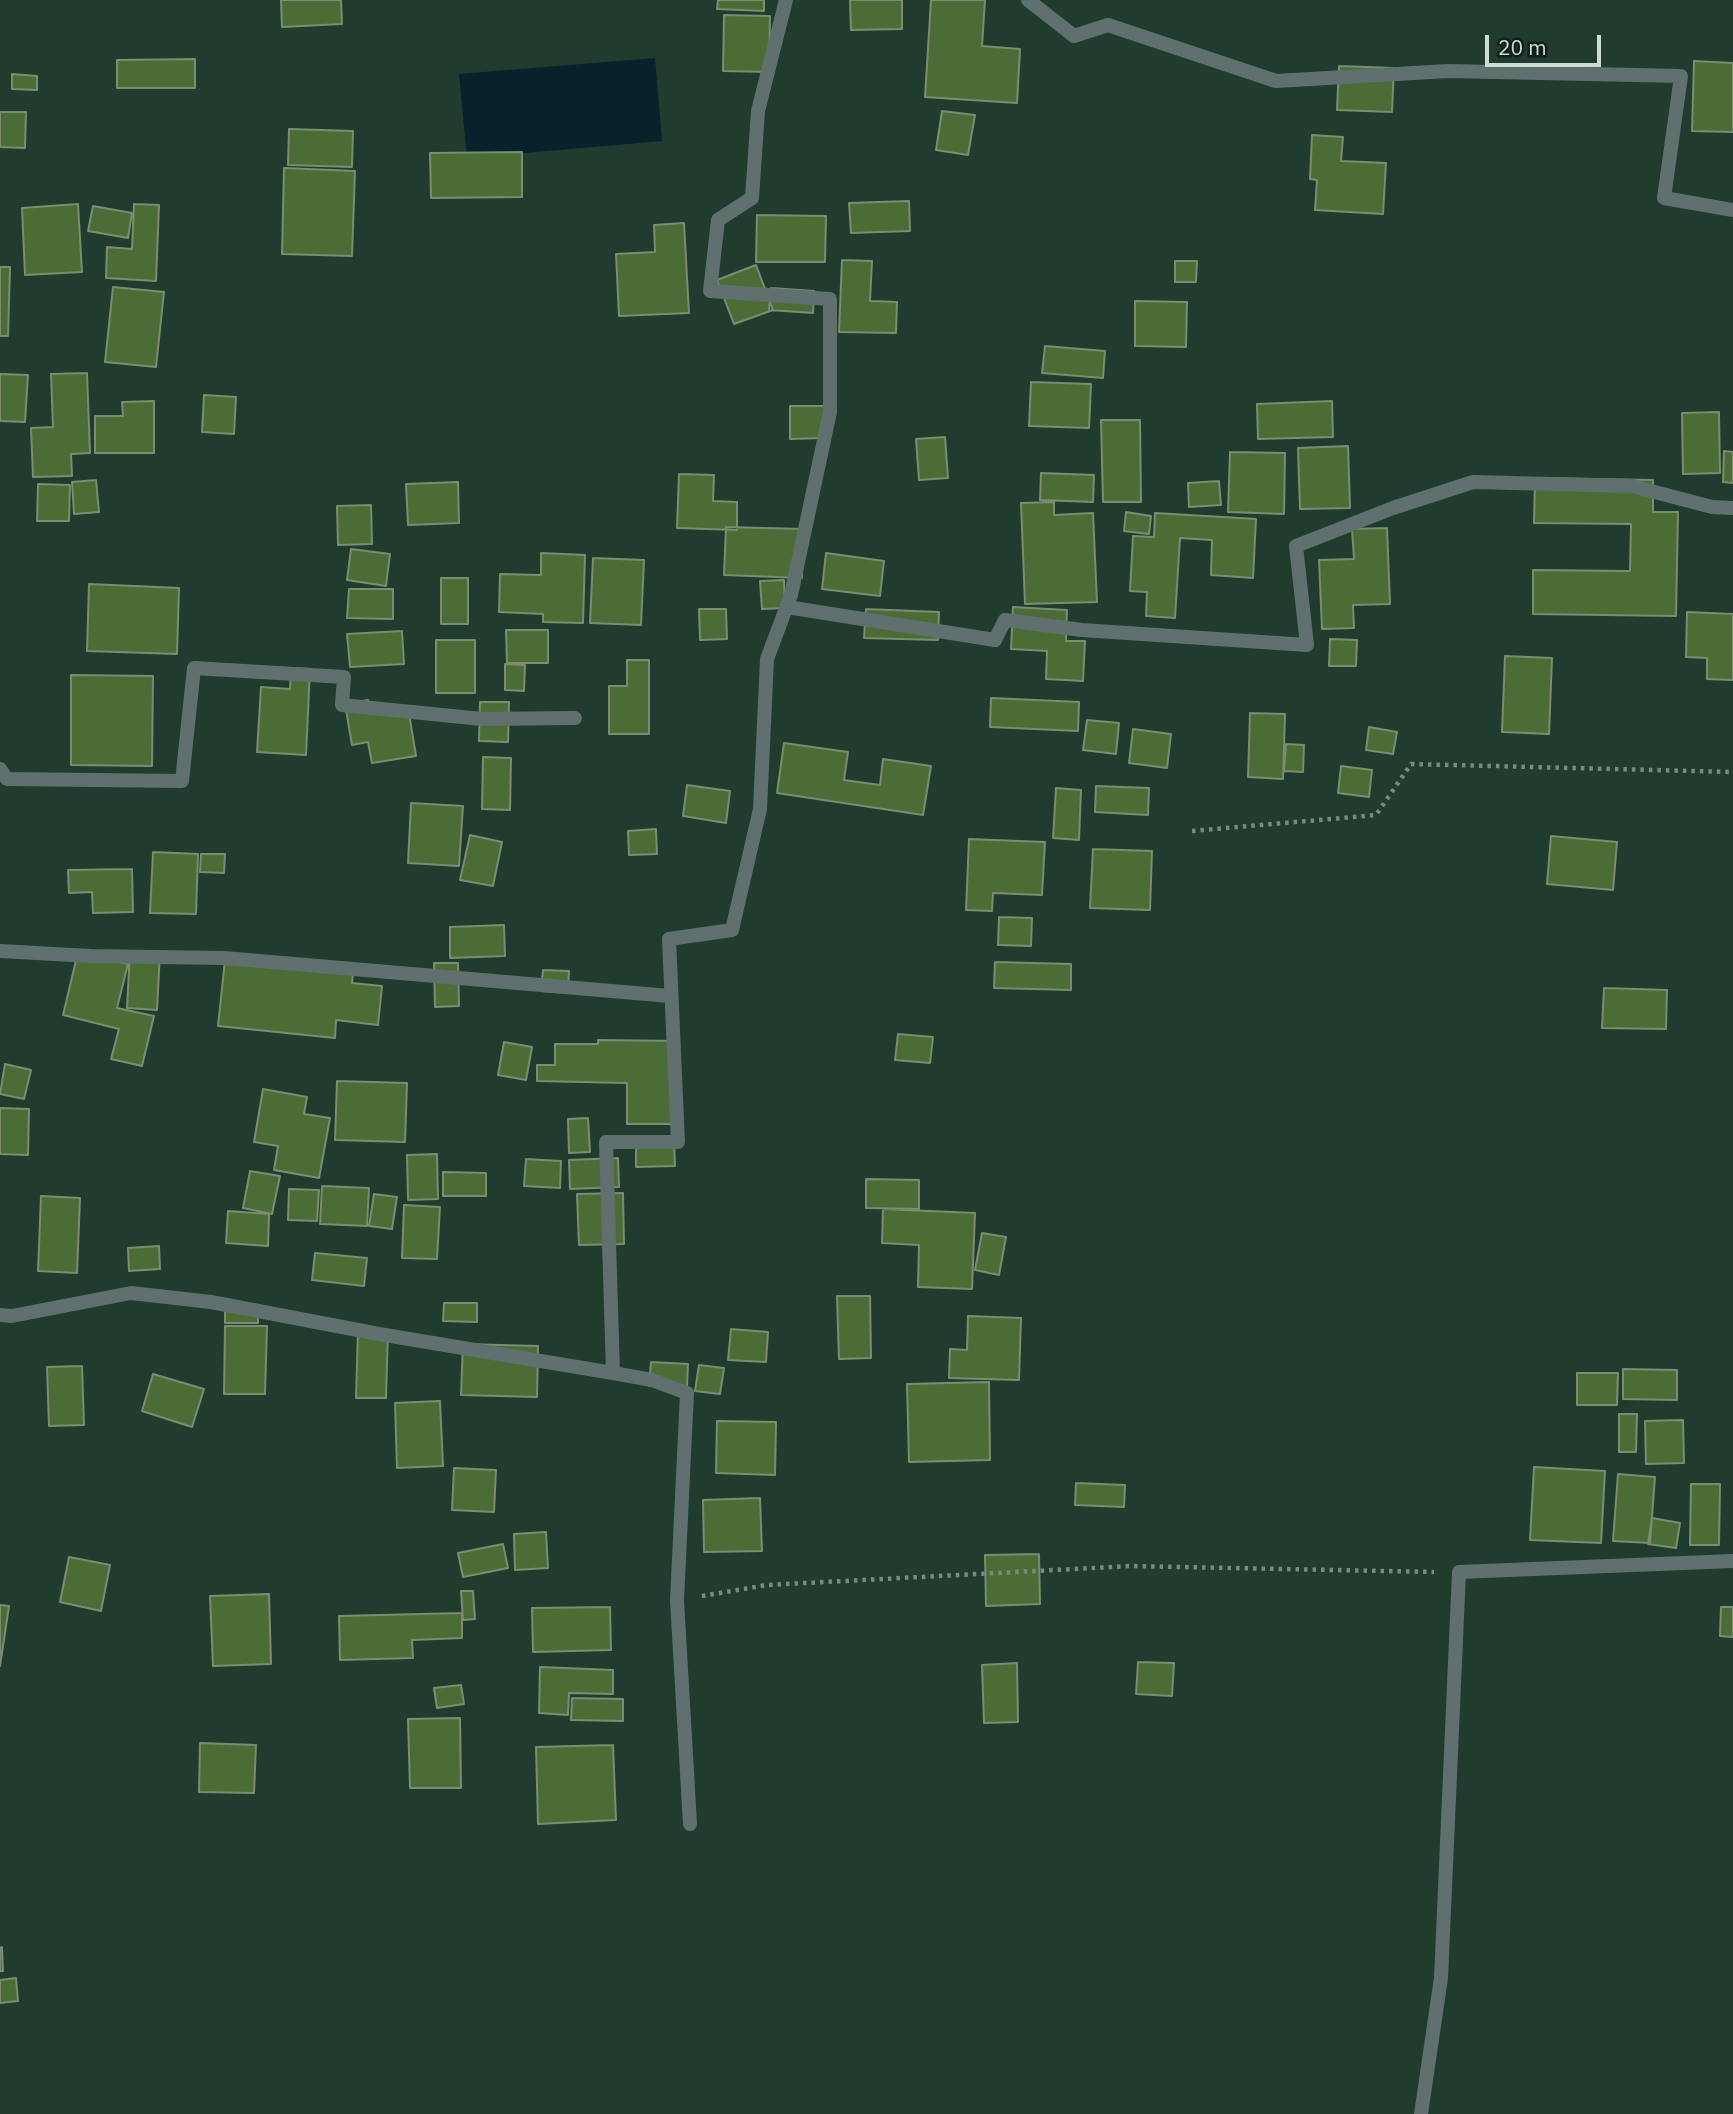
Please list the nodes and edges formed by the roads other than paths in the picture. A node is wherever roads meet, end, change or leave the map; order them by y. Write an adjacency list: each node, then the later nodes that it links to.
1 (786, 0): 5 (street)
2 (1028, 0): 3 (street)
3 (1733, 209)
4 (1733, 508): 5 (street)
5 (787, 607): 9 (street)
6 (575, 718): 7 (street)
7 (0, 769)
8 (0, 951): 9 (street)
9 (670, 996): 11 (street)
10 (0, 1315): 11 (street)
11 (613, 1373): 13 (street)
12 (1733, 1561): 14 (street)
13 (690, 1824)
14 (1421, 2114)

